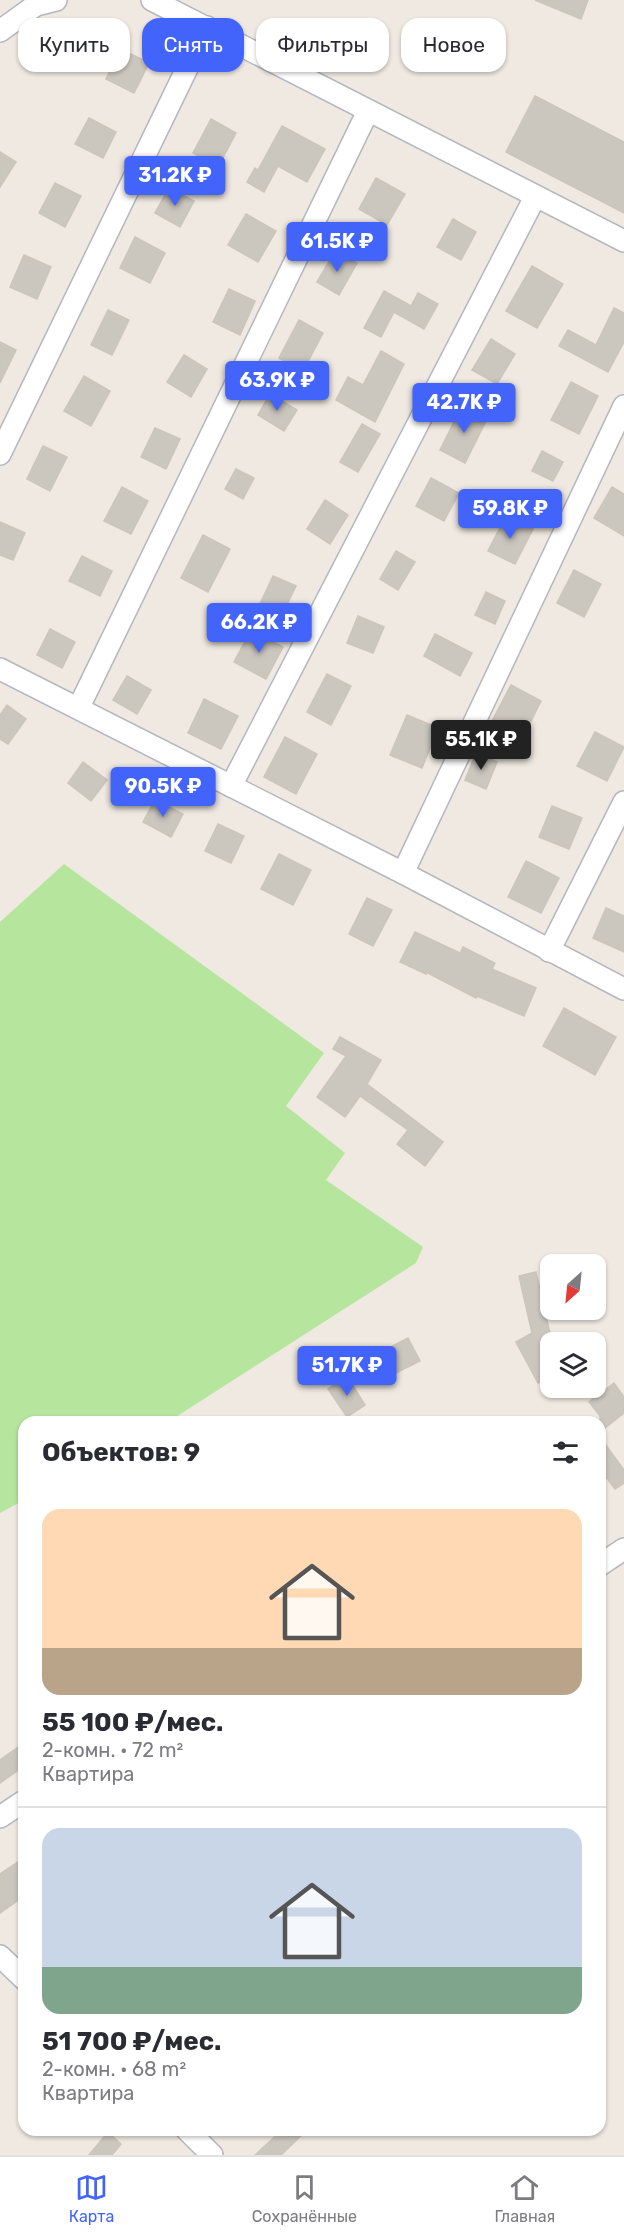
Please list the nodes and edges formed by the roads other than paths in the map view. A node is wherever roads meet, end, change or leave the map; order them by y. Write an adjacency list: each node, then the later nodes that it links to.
1 (56, 0): 4 (street)
2 (165, 3): 3 (street)
3 (191, 18)
4 (0, 31)
5 (244, 46): 7 (street)
6 (185, 72): 11 (street)
7 (369, 111): 8 (street); 13 (street)
8 (535, 197): 9 (street); 14 (street)
9 (624, 242)
10 (624, 406): 16 (street)
11 (0, 454)
12 (0, 669): 13 (street)
13 (79, 707): 14 (street)
14 (231, 786): 16 (street)
15 (624, 802): 17 (street)
16 (403, 873): 17 (street)
17 (549, 951): 18 (street)
18 (624, 989)
19 (624, 1550): 20 (street)
20 (606, 1561)
21 (18, 1805): 22 (street)
22 (0, 1818)
23 (0, 1956): 24 (street)
24 (18, 1973)
25 (193, 2136): 26 (street)
26 (212, 2155)

